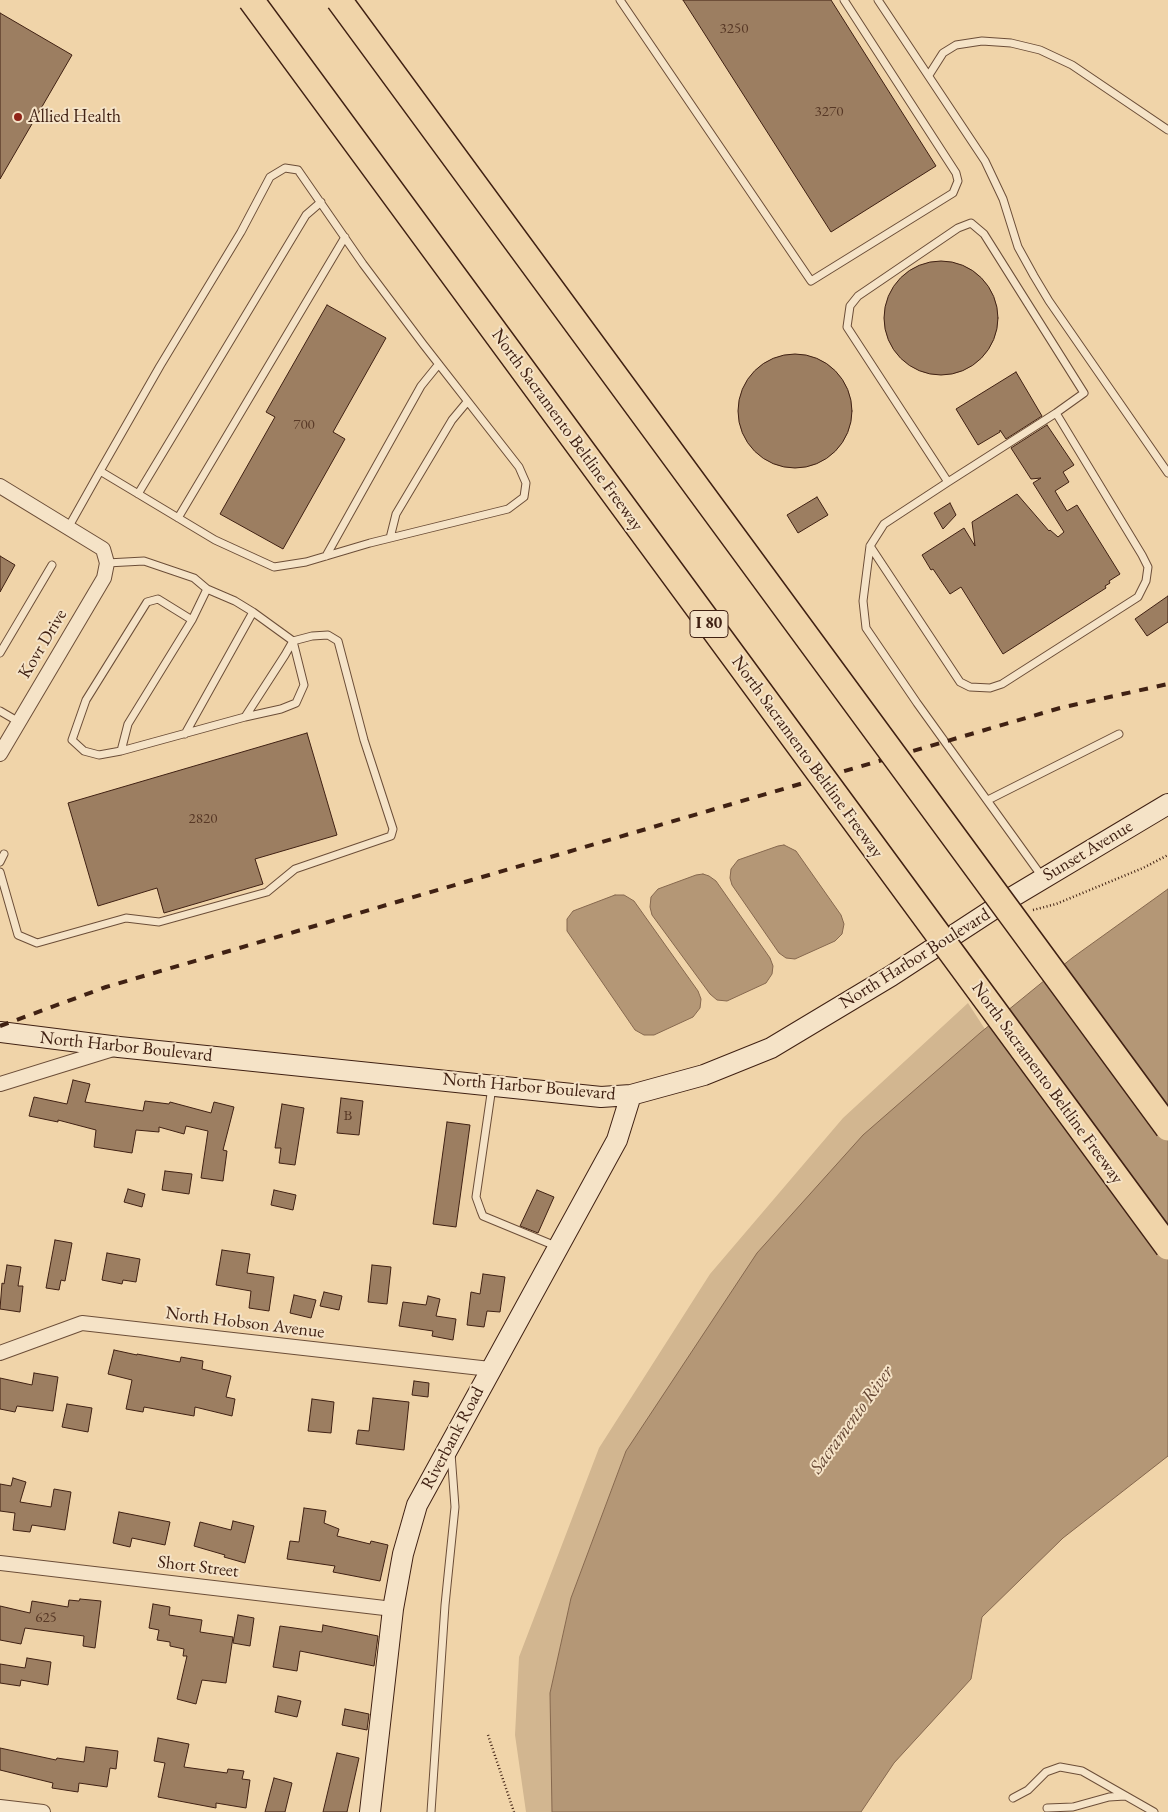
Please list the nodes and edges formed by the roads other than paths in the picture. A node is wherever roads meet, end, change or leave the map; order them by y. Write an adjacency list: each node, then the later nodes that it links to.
1 (251, 0): 51 (highway, North Sacramento Beltline Freeway / I 80, bridge)
2 (339, 0): 49 (highway, bridge)
3 (620, 0): 4 (lane)
4 (844, 0)
5 (878, 0): 6 (lane)
6 (929, 75): 7 (lane); 14 (lane)
7 (1168, 130)
8 (321, 202): 9 (lane); 13 (lane); 17 (lane)
9 (345, 238): 10 (lane); 18 (lane)
10 (438, 365): 11 (lane); 22 (lane)
11 (468, 402): 20 (lane); 20 (lane)
12 (1056, 413): 15 (lane); 15 (lane); 21 (lane)
13 (100, 471): 17 (lane); 19 (lane)
14 (1168, 473)
15 (948, 482): 21 (lane)
16 (0, 486): 19 (street)
17 (138, 494): 18 (lane)
18 (178, 518): 22 (lane)
19 (68, 528): 23 (street)
20 (390, 538): 22 (lane)
21 (870, 546): 37 (lane)
22 (326, 556)
23 (107, 563): 25 (lane); 32 (street, Kovr Drive)
24 (52, 565): 29 (lane)
25 (208, 589): 26 (lane); 27 (lane)
26 (253, 612): 28 (lane); 33 (lane)
27 (192, 620): 35 (lane); 35 (lane)
28 (292, 641): 31 (lane); 31 (lane); 41 (lane)
29 (0, 653)
30 (0, 711): 32 (lane)
31 (244, 717): 33 (lane)
32 (19, 722): 36 (street, Kovr Drive)
33 (185, 734): 35 (lane)
34 (1119, 734): 37 (lane)
35 (121, 751)
36 (0, 754)
37 (988, 800): 42 (lane)
38 (1168, 804): 42 (main road, Sunset Avenue)
39 (4, 854): 40 (lane)
40 (0, 862)
41 (0, 872)
42 (1043, 878): 43 (main road, Sunset Avenue)
43 (1009, 899): 48 (main road, North Harbor Boulevard)
44 (0, 1032): 45 (main road, North Harbor Boulevard)
45 (119, 1047): 46 (street); 47 (main road, North Harbor Boulevard)
46 (0, 1084)
47 (492, 1086): 48 (main road, North Harbor Boulevard); 50 (lane)
48 (631, 1095): 50 (main road, Riverbank Road)
49 (1168, 1128)
50 (558, 1247): 53 (main road, Riverbank Road)
51 (1168, 1247)
52 (0, 1353): 53 (street, North Hobson Avenue)
53 (490, 1369): 54 (main road, Riverbank Road)
54 (451, 1442): 56 (main road, Riverbank Road); 63 (lane)
55 (0, 1563): 56 (street, Short Street)
56 (393, 1609): 62 (main road, Riverbank Road)
57 (1126, 1796): 58 (lane); 60 (lane); 64 (lane)
58 (1013, 1798)
59 (0, 1807): 61 (street)
60 (1047, 1808)
61 (43, 1812)
62 (370, 1812)
63 (431, 1812)
64 (1154, 1812)

